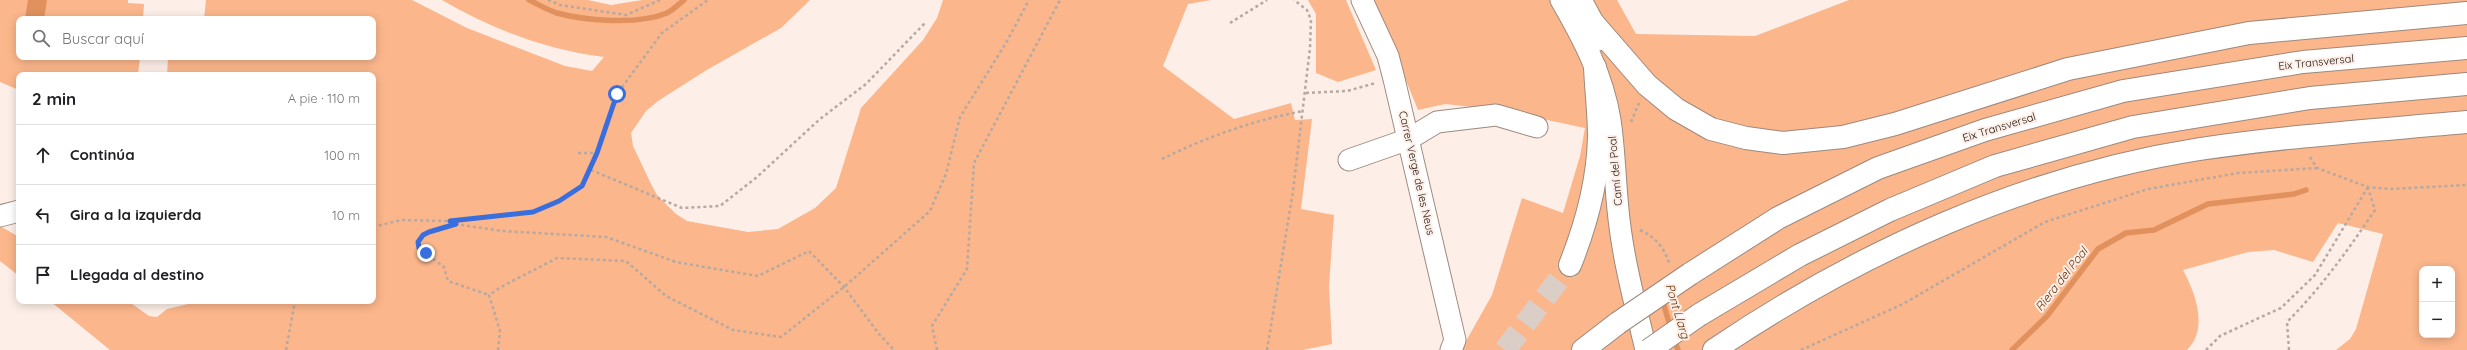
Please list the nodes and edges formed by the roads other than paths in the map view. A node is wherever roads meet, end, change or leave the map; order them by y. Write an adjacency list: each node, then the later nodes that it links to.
1 (1362, 0): 11 (street, Carrer Verge de les Neus)
2 (1561, 0): 7 (street, Camí del Poal)
3 (1581, 0): 5 (street, Camí del Poal)
4 (2467, 13): 5 (highway)
5 (1594, 24): 21 (street, Camí del Poal)
6 (2467, 48): 18 (highway, Eix Transversal, bridge)
7 (1595, 67): 15 (highway); 19 (street, Camí del Poal)
8 (2467, 84): 20 (highway, bridge)
9 (2467, 122): 16 (highway)
10 (1537, 126): 11 (street)
11 (1409, 139): 12 (street); 17 (street, Carrer Verge de les Neus)
12 (1349, 160)
13 (16, 212): 14 (street)
14 (0, 216)
15 (1570, 265)
16 (1716, 349)
17 (1450, 350)
18 (1583, 350)
19 (1646, 350)
20 (1649, 350)
21 (1659, 350)

